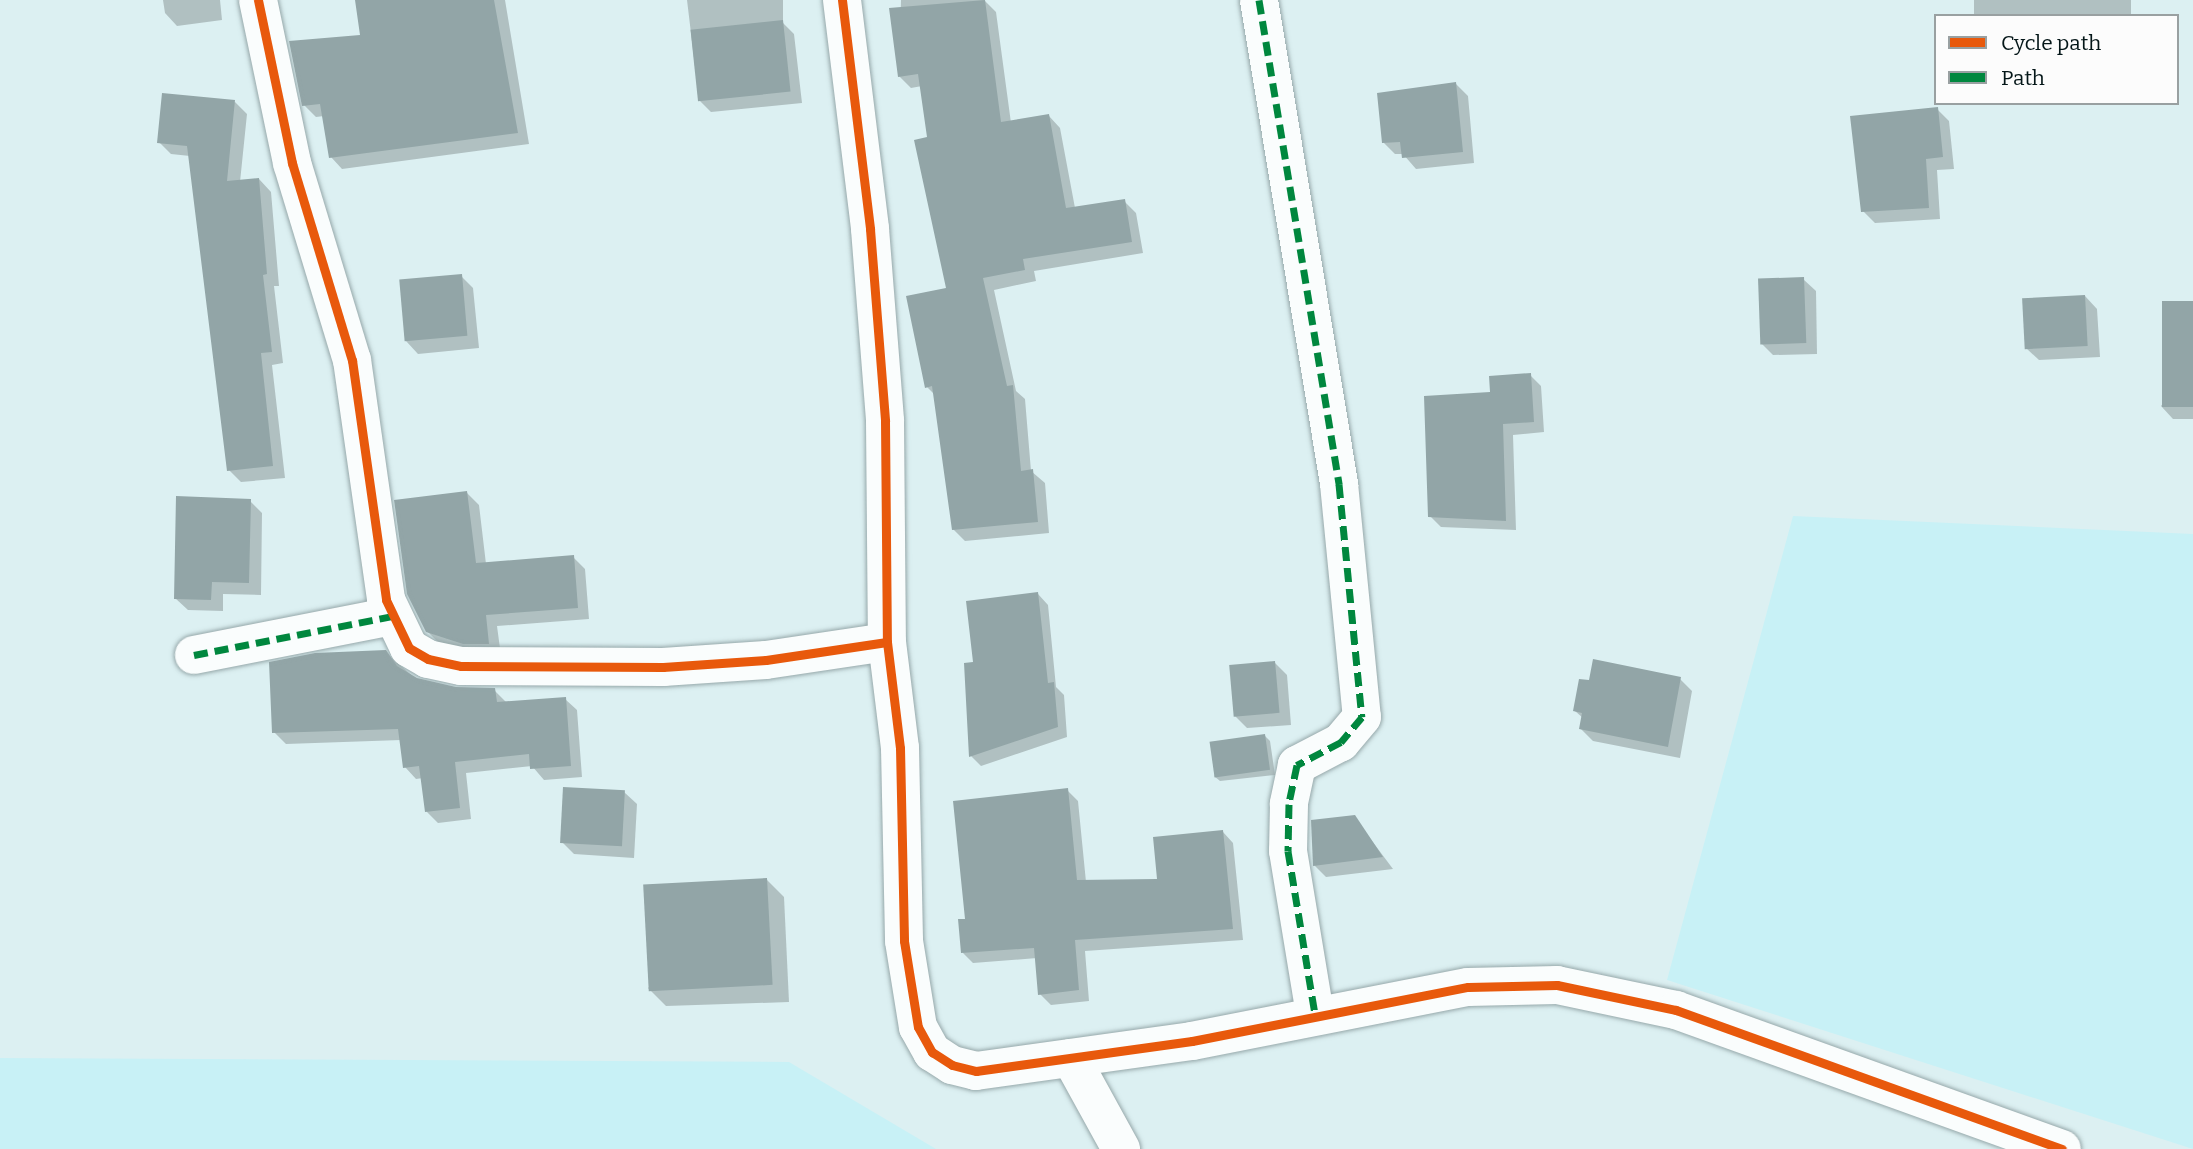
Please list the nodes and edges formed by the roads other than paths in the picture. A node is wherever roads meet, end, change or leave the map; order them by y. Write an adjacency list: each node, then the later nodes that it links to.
1 (258, 0): 4 (street)
2 (842, 0): 5 (street)
3 (1259, 0): 7 (street)
4 (392, 616): 5 (street); 6 (street)
5 (887, 642): 8 (street)
6 (194, 655)
7 (1315, 1014): 8 (street); 10 (street)
8 (1071, 1058): 9 (street)
9 (1121, 1149)
10 (2062, 1149)

